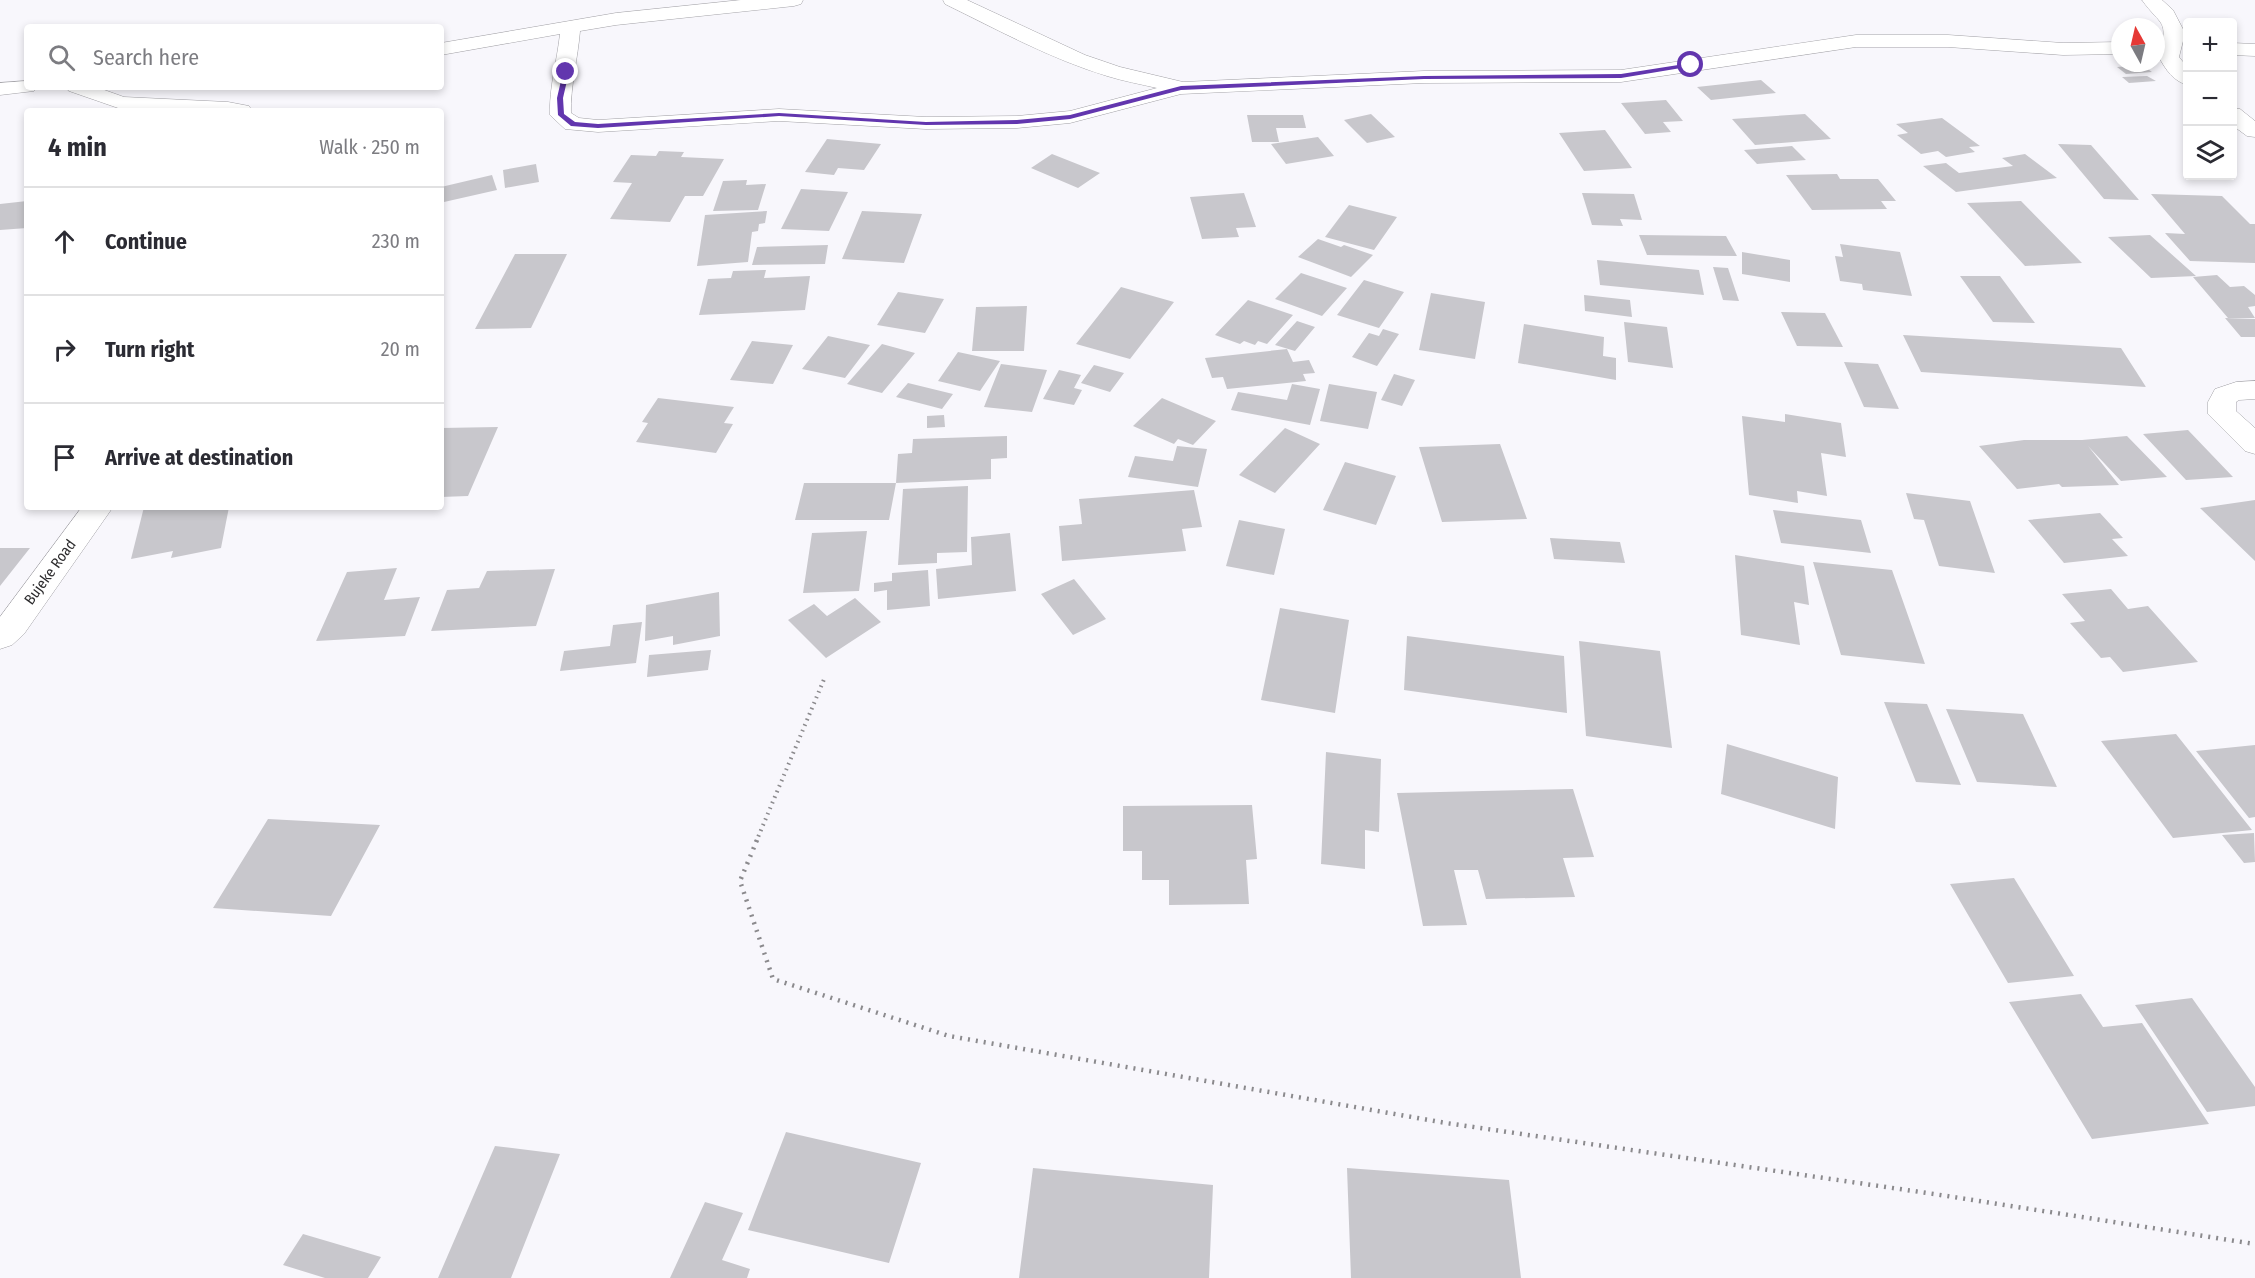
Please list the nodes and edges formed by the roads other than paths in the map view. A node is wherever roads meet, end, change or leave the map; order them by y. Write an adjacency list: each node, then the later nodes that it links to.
1 (794, 0): 4 (street)
2 (952, 0): 12 (street)
3 (2151, 0): 5 (street)
4 (571, 27): 6 (street); 12 (street)
5 (2171, 47): 10 (street)
6 (444, 48)
7 (2111, 48): 12 (street)
8 (2237, 50): 9 (street)
9 (2255, 50)
10 (2183, 75)
11 (24, 87): 13 (street)
12 (1181, 88)
13 (0, 89)
14 (84, 90): 15 (street)
15 (228, 108)
16 (2237, 118): 17 (street)
17 (2255, 131)
18 (2255, 390): 19 (street)
19 (2255, 444)
20 (96, 510): 21 (street, Bujeke Road)
21 (0, 636)

